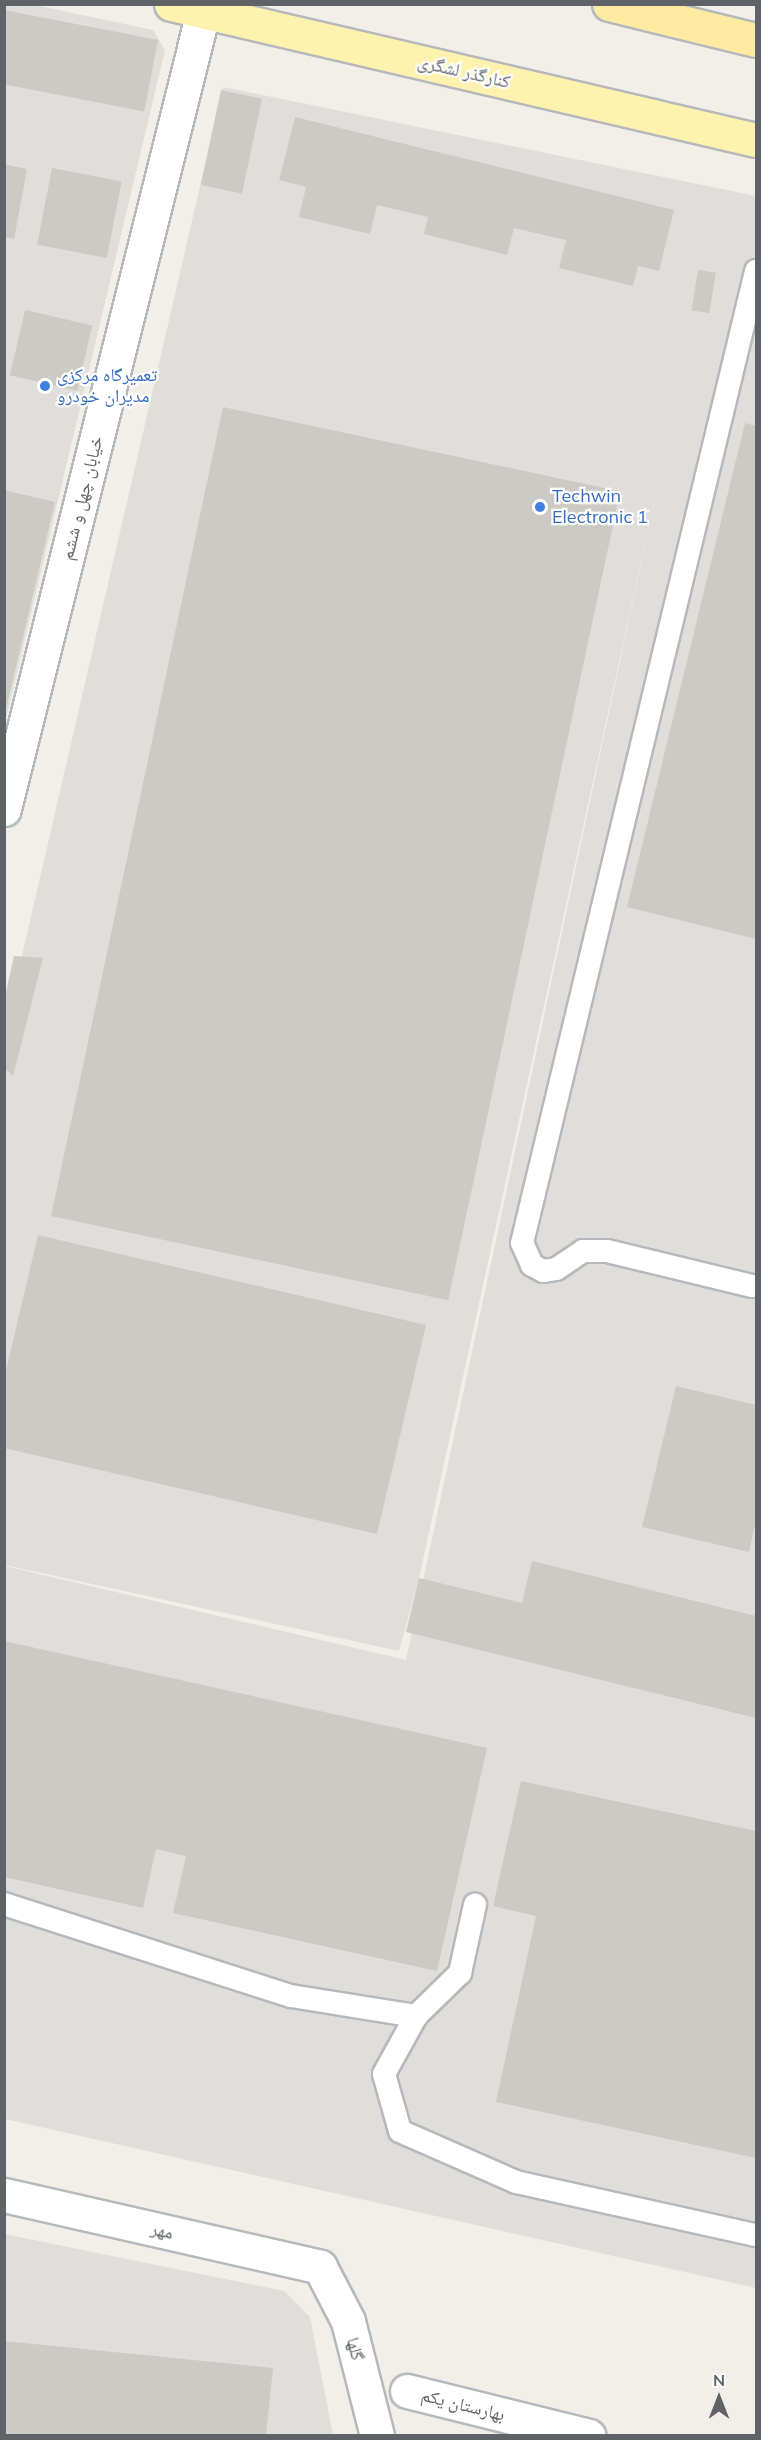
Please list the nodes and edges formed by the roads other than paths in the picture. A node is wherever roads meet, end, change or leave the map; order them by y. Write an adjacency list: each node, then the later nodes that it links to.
1 (171, 4): 3 (main road, کنارگذر لشگری)
2 (609, 4): 4 (highway)
3 (203, 12): 5 (main road, کنارگذر لشگری); 7 (street, خیابان چهل و ششم)
4 (756, 40)
5 (756, 140)
6 (756, 271): 8 (lane)
7 (4, 808)
8 (753, 1286)
9 (4, 1904): 11 (lane)
10 (476, 1905): 11 (lane)
11 (416, 2016): 13 (lane)
12 (4, 2195): 14 (street, مهر)
13 (756, 2235)
14 (320, 2267): 16 (street, گلها)
15 (407, 2391): 17 (street, بهارستان یکم)
16 (378, 2436)
17 (589, 2436)

